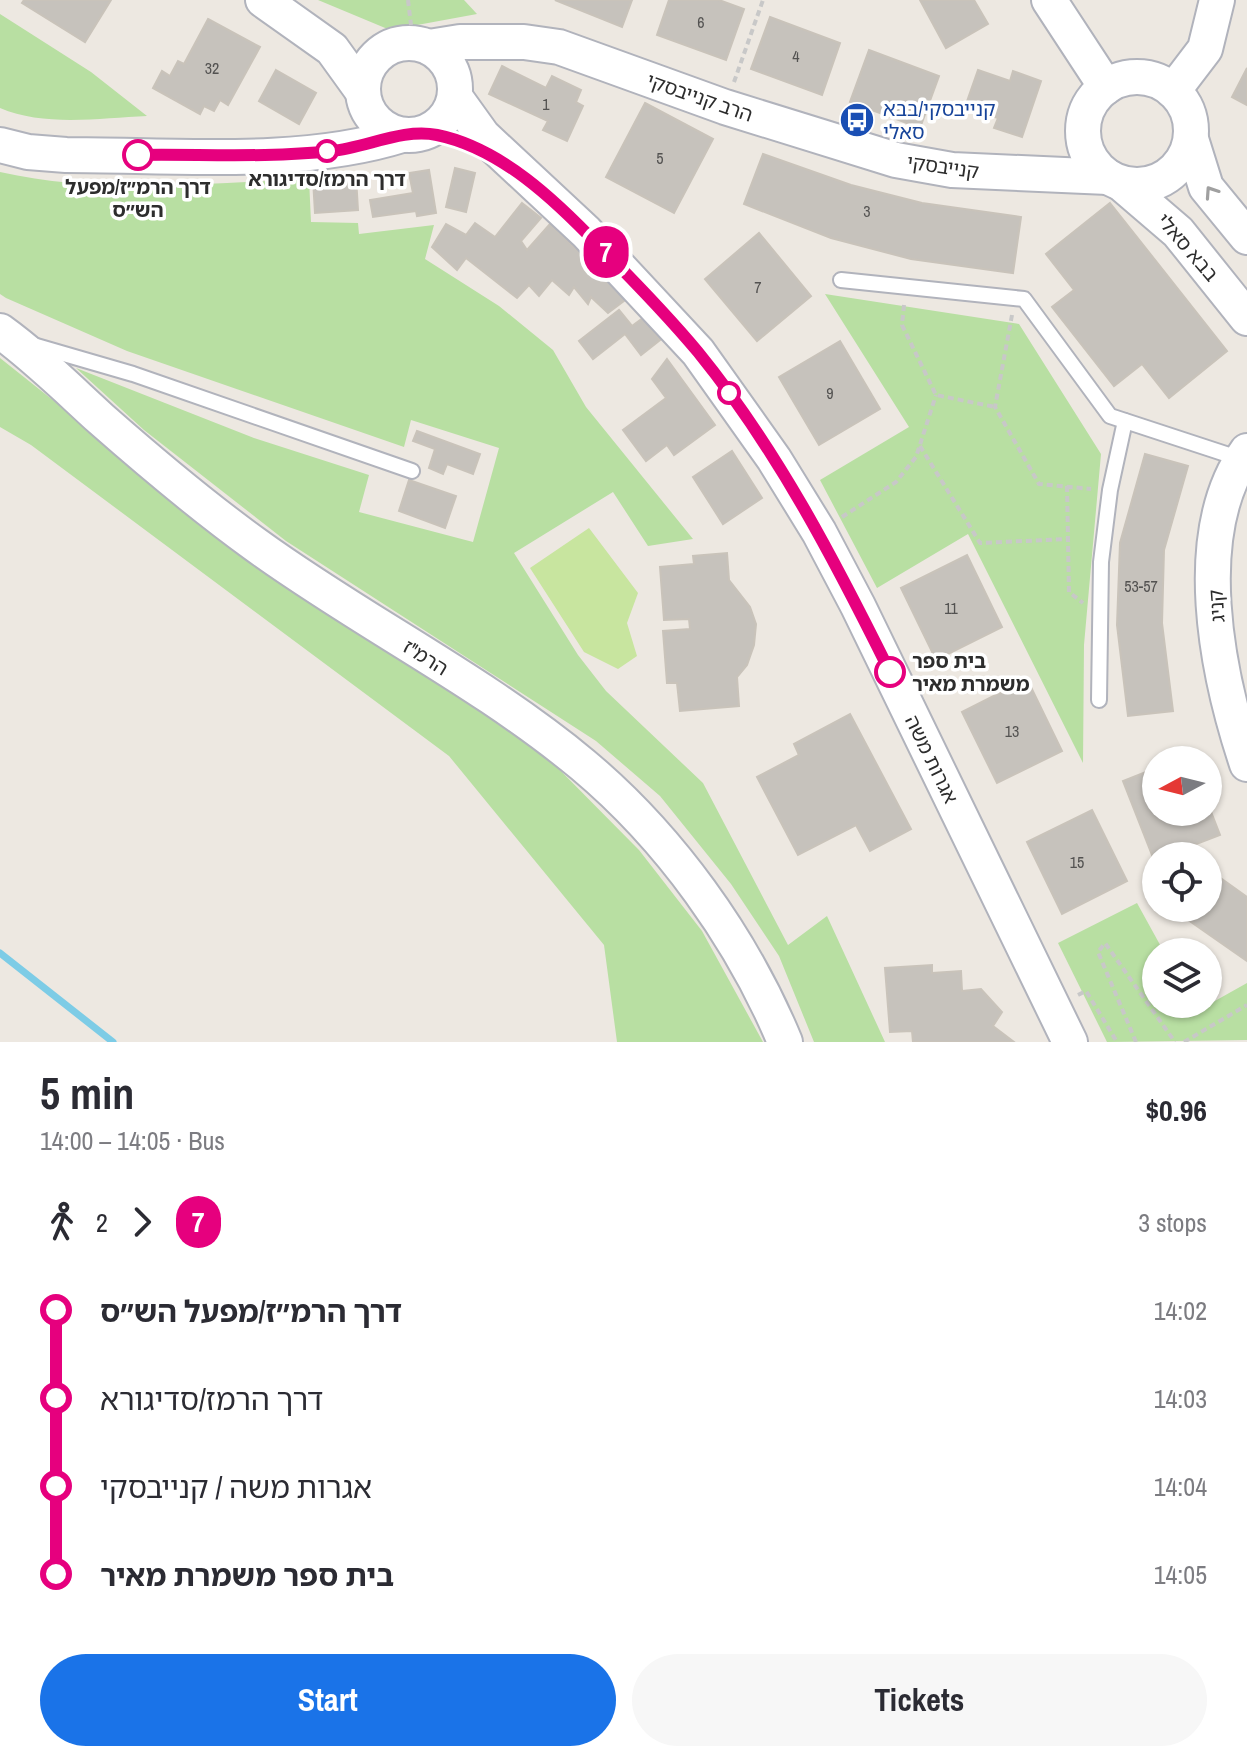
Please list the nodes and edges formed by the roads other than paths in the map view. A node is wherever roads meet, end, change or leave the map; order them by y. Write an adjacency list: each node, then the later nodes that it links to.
1 (1049, 0): 6 (street)
2 (1217, 0): 8 (street)
3 (273, 6): 5 (street); 9 (street)
4 (504, 43): 5 (street, הרב קנייבסקי); 7 (street); 15 (street, הרב קנייבסקי)
5 (408, 46): 7 (street); 9 (street)
6 (1106, 87): 8 (street); 10 (street)
7 (455, 88): 11 (street); 18 (street, אגרות משה)
8 (1173, 91): 12 (street)
9 (365, 100): 11 (street); 14 (street)
10 (1083, 128): 16 (street); 17 (street)
11 (413, 134): 14 (street); 18 (street, אגרות משה)
12 (1191, 139): 17 (street); 19 (street, one-way to 12)
13 (0, 145): 14 (street)
14 (295, 154)
15 (896, 160): 16 (street, קנייבסקי)
16 (990, 173): 17 (street)
17 (1115, 181): 21 (street, בבא סאלי)
18 (539, 188): 29 (street, אגרות משה)
19 (1247, 237)
20 (841, 280): 23 (lane)
21 (1247, 318)
22 (5, 335): 25 (lane); 28 (street, הרמ"ז)
23 (1125, 421): 24 (lane); 26 (lane)
24 (1244, 455): 27 (street, קניג)
25 (412, 471)
26 (1099, 700)
27 (1247, 764)
28 (785, 1042)
29 (1070, 1042)

